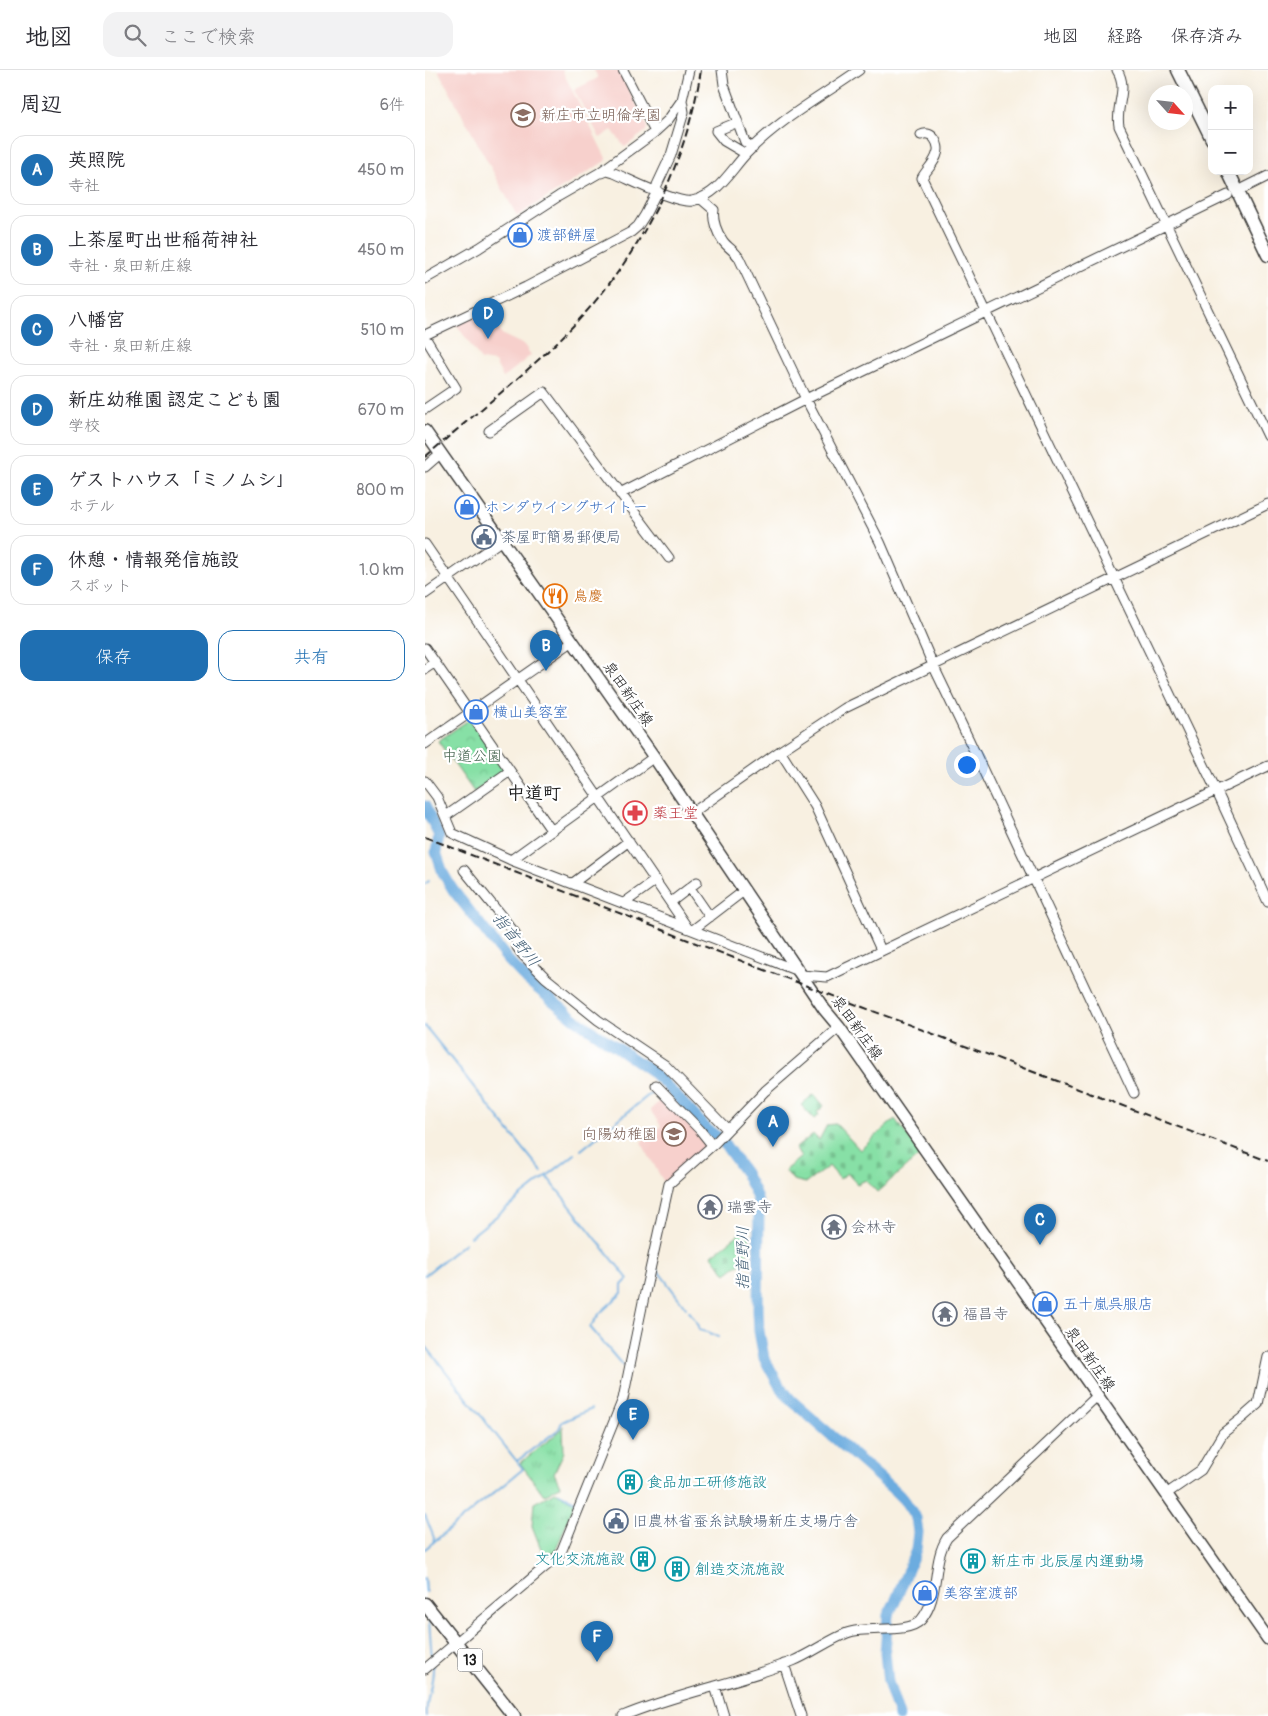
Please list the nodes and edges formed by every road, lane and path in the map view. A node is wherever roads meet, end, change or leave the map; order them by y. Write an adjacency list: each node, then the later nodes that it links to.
1 (623, 70): 14 (street)
2 (689, 70): 9 (street)
3 (722, 70): 10 (street)
4 (859, 70): 16 (street)
5 (1117, 70): 24 (street)
6 (1174, 70): 12 (highway)
7 (1178, 70): 13 (highway)
8 (1183, 70): 11 (highway)
9 (682, 100): 14 (street); 21 (street)
10 (737, 122): 16 (street); 16 (street)
11 (1208, 130)
12 (1208, 131)
13 (1208, 131)
14 (655, 132): 17 (street)
15 (921, 135): 27 (street)
16 (750, 151): 23 (street)
17 (599, 173): 21 (street); 26 (street)
18 (1230, 175): 25 (highway)
19 (1268, 176): 20 (street)
20 (1244, 188)
21 (657, 191): 23 (street); 28 (street)
22 (1228, 195): 24 (street)
23 (701, 198): 29 (street)
24 (1167, 224): 27 (street); 33 (street)
25 (1268, 255)
26 (425, 279)
27 (987, 312): 29 (street); 42 (street)
28 (425, 336): 30 (street)
29 (806, 399): 36 (street); 47 (street)
30 (425, 409)
31 (425, 431): 34 (main road, 泉田新庄線)
32 (489, 431): 36 (street)
33 (1268, 436)
34 (441, 454): 35 (street); 38 (main road, 泉田新庄線)
35 (425, 468)
36 (620, 494): 40 (street)
37 (1268, 504): 42 (street)
38 (501, 540): 41 (street); 44 (main road, 泉田新庄線)
39 (425, 544): 41 (street)
40 (669, 558)
41 (449, 578): 43 (street); 49 (street)
42 (1114, 578): 47 (street); 57 (street)
43 (425, 594)
44 (573, 641): 49 (street); 53 (main road, 泉田新庄線)
45 (425, 648): 46 (street)
46 (434, 663): 48 (street); 50 (street)
47 (933, 665): 52 (street); 65 (street)
48 (425, 669)
49 (518, 680): 50 (street); 58 (street)
50 (471, 712): 51 (street); 55 (street)
51 (425, 744)
52 (780, 751): 59 (street); 74 (street)
53 (654, 757): 58 (street); 59 (main road, 泉田新庄線)
54 (1268, 766): 57 (street)
55 (510, 772): 60 (street); 61 (street)
56 (425, 781): 60 (street)
57 (1216, 790): 65 (street); 70 (street)
58 (599, 796): 61 (street); 62 (street)
59 (692, 813): 68 (main road, 泉田新庄線)
60 (446, 816): 63 (street)
61 (551, 830): 63 (street)
62 (629, 841): 66 (street); 67 (street)
63 (511, 860): 67 (street)
64 (464, 870): 79 (street)
65 (1033, 879): 74 (street); 78 (street)
66 (656, 880): 69 (street); 71 (street)
67 (573, 883): 71 (street)
68 (745, 890): 72 (street); 75 (main road, 泉田新庄線)
69 (671, 902): 72 (street); 73 (street)
70 (1268, 902)
71 (623, 903): 73 (street)
72 (710, 917): 73 (street)
73 (691, 928): 75 (street)
74 (881, 950): 75 (street)
75 (800, 973): 76 (main road, 泉田新庄線)
76 (839, 1027): 79 (street); 82 (main road, 泉田新庄線)
77 (656, 1085): 80 (street)
78 (1135, 1093)
79 (727, 1129): 80 (street)
80 (713, 1145): 86 (street)
81 (1268, 1357): 83 (street)
82 (1097, 1396): 83 (main road, 泉田新庄線); 87 (street)
83 (1166, 1494): 85 (main road, 泉田新庄線)
84 (425, 1604): 86 (highway, 13)
85 (1268, 1639)
86 (457, 1643): 88 (street); 90 (highway, 13)
87 (784, 1664): 89 (street); 93 (street)
88 (425, 1669)
89 (715, 1686): 91 (street); 92 (street)
90 (514, 1716)
91 (623, 1716)
92 (724, 1716)
93 (801, 1716)

